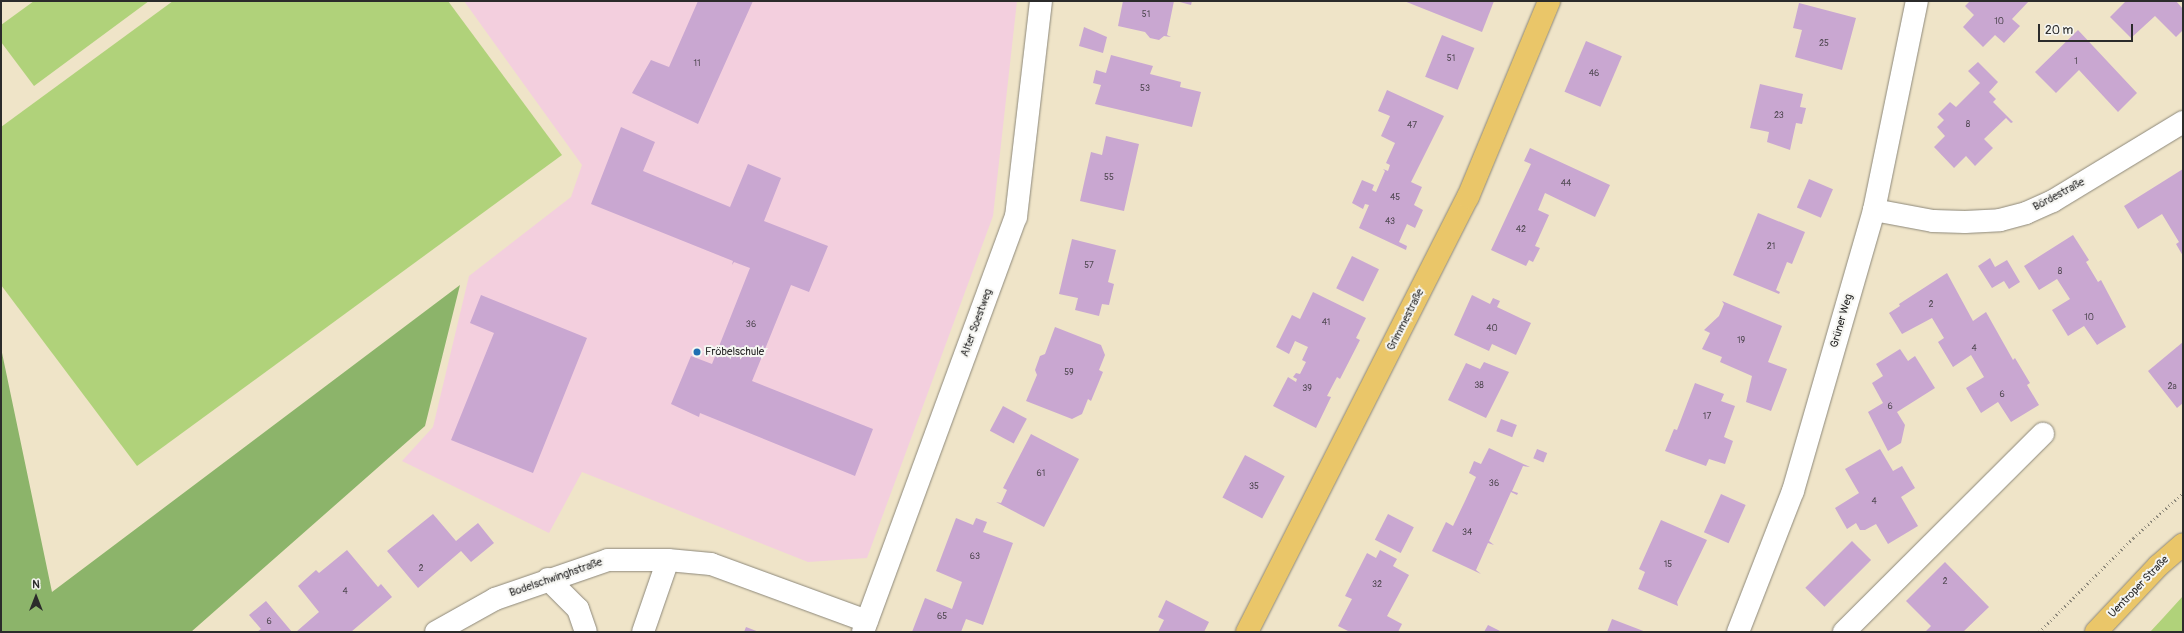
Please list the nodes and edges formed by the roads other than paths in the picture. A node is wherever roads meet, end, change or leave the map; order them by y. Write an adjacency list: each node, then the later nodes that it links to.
1 (1041, 1): 10 (street, Alter Soestweg)
2 (1549, 1): 14 (main road, Grimmestraße)
3 (1918, 1): 5 (street, Grüner Weg)
4 (2183, 122): 5 (street, Bördestraße)
5 (1874, 210): 15 (street, Grüner Weg)
6 (2043, 434): 16 (street)
7 (2183, 544): 17 (main road, Uentroper Straße)
8 (668, 560): 9 (street, Bodelschwinghstraße); 10 (street, Bodelschwinghstraße); 13 (street)
9 (548, 579): 11 (street, Bodelschwinghstraße); 12 (street)
10 (865, 626)
11 (436, 632)
12 (586, 632)
13 (643, 632)
14 (1247, 632)
15 (1738, 632)
16 (1844, 632)
17 (2096, 632)

